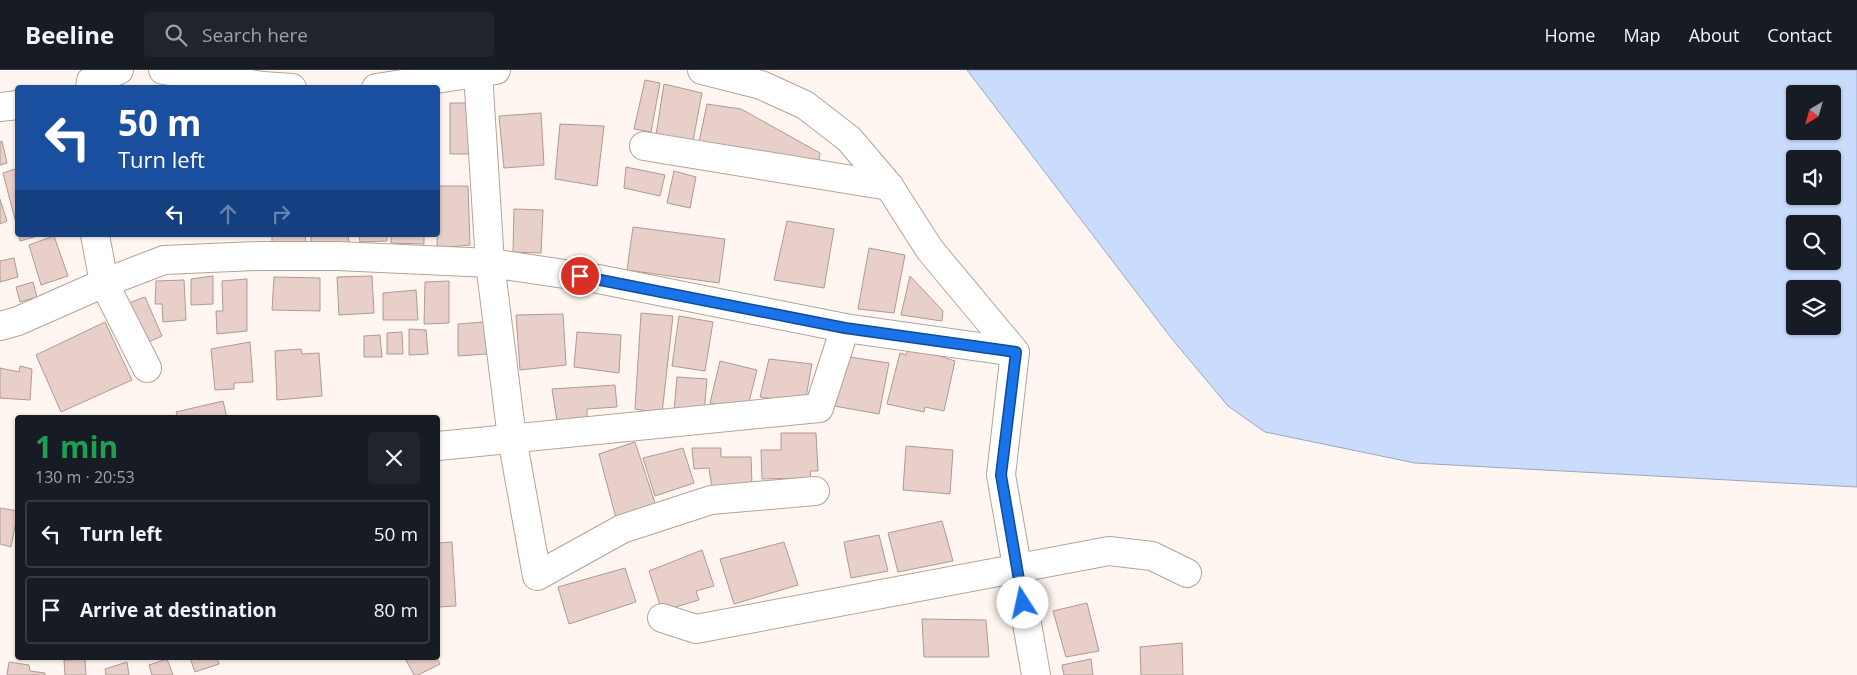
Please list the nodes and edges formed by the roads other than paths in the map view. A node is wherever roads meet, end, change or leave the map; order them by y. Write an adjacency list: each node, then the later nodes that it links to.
1 (119, 70): 5 (street)
2 (163, 70): 6 (street)
3 (702, 70): 11 (street)
4 (487, 72): 7 (street); 14 (street)
5 (91, 85)
6 (251, 85)
7 (397, 85)
8 (15, 105): 9 (street)
9 (0, 107)
10 (644, 146): 11 (street)
11 (889, 186): 18 (street)
12 (94, 237): 15 (street)
13 (259, 246): 14 (street); 15 (street)
14 (490, 263): 17 (street); 20 (street)
15 (104, 283): 16 (street); 19 (street)
16 (0, 326)
17 (845, 328): 18 (street); 20 (street)
18 (1016, 352): 23 (street)
19 (147, 368)
20 (512, 438): 21 (street); 22 (street)
21 (440, 446)
22 (815, 491)
23 (1016, 568): 24 (street); 25 (street); 26 (street)
24 (1188, 573)
25 (662, 618)
26 (1036, 675)

